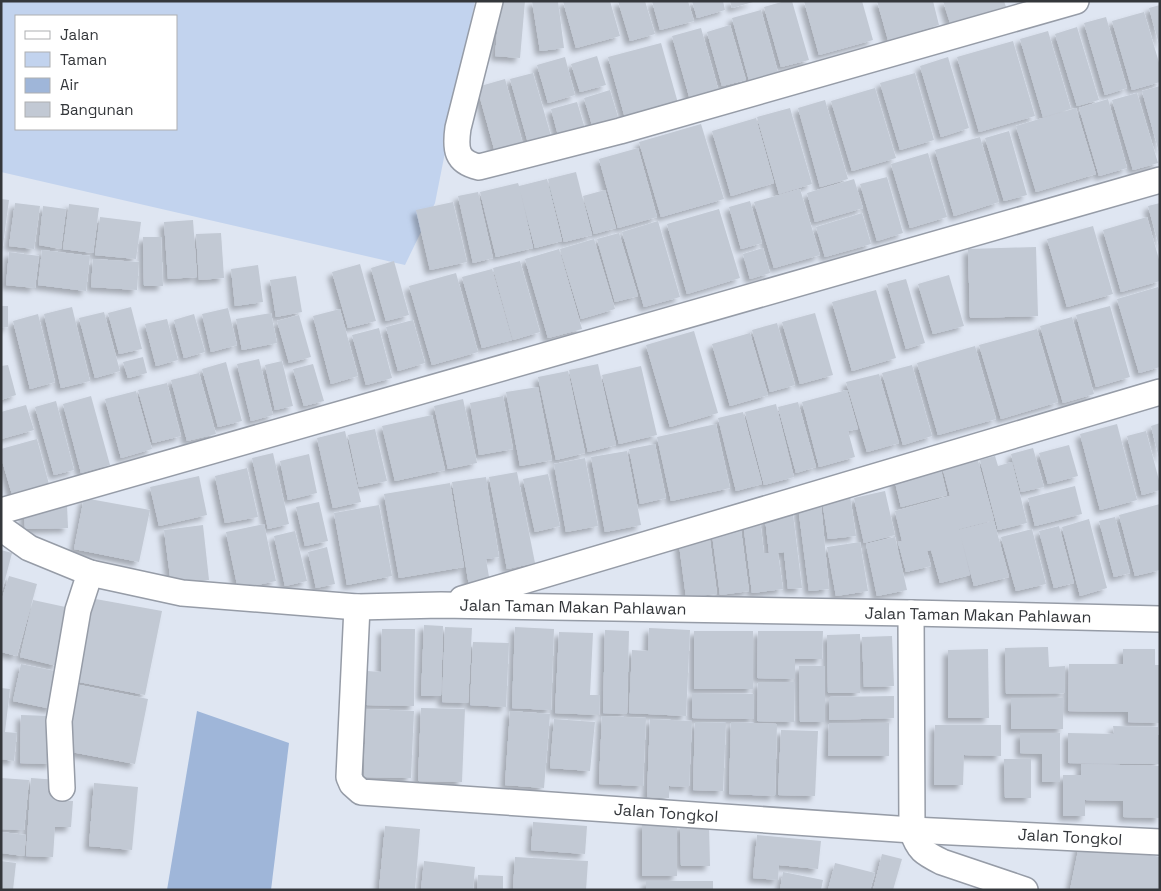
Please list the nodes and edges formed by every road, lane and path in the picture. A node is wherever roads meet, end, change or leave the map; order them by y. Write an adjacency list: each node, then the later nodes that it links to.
1 (490, 1): 2 (street)
2 (1076, 1)
3 (1160, 180): 5 (street)
4 (1160, 392): 8 (street)
5 (1, 511)
6 (1, 528): 7 (street, Jalan Taman Makan Pahlawan)
7 (90, 573): 9 (street, Jalan Taman Makan Pahlawan); 12 (street)
8 (441, 605): 9 (street, Jalan Taman Makan Pahlawan); 10 (street, Jalan Taman Makan Pahlawan)
9 (357, 607): 13 (street, Jalan Tongkol)
10 (910, 613): 11 (street, Jalan Taman Makan Pahlawan); 13 (street)
11 (1160, 619)
12 (62, 788)
13 (912, 830): 14 (street, Jalan Tongkol); 15 (street)
14 (1160, 842)
15 (1025, 890)

